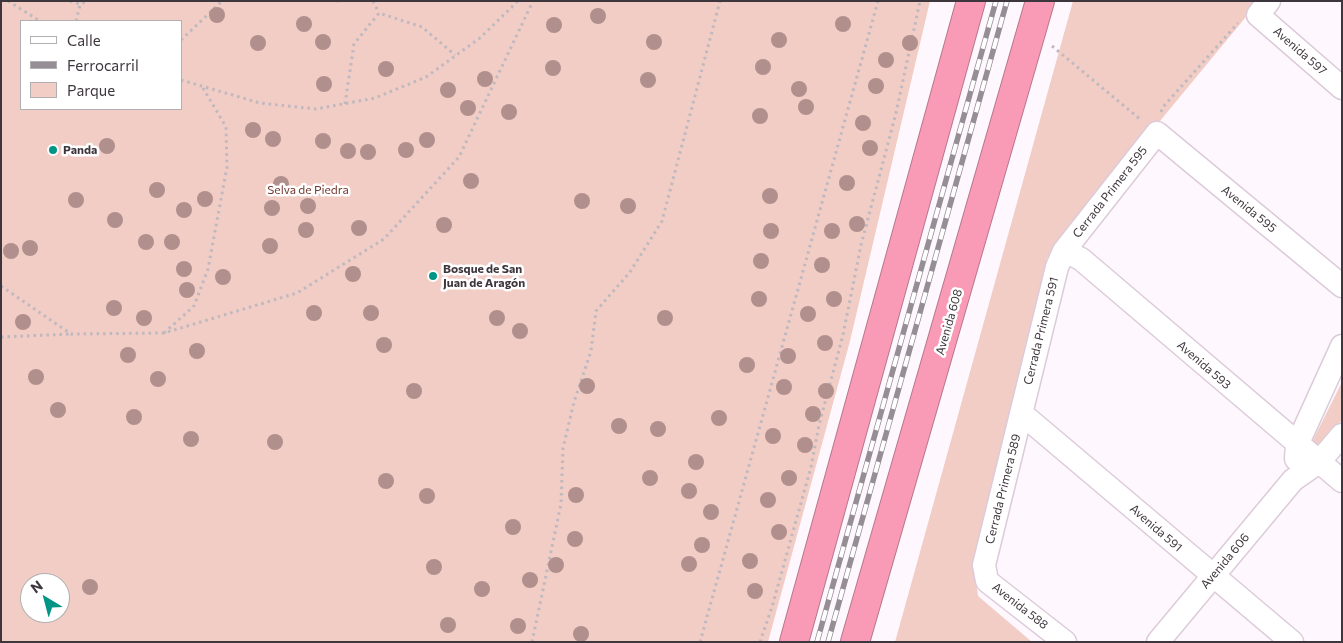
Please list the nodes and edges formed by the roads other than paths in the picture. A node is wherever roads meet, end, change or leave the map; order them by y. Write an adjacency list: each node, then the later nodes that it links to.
1 (1040, 1): 18 (highway, Avenida 608)
2 (970, 3): 17 (highway)
3 (1263, 8): 4 (street, Avenida 597)
4 (1342, 88)
5 (1156, 133): 6 (street, Cerrada Primera 595); 7 (street, Avenida 595)
6 (1064, 251): 9 (street, Cerrada Primera 591); 11 (street, Avenida 593)
7 (1342, 286)
8 (1342, 346): 11 (street)
9 (1021, 413): 15 (street, Cerrada Primera 589); 16 (street, Avenida 591)
10 (1342, 435): 12 (street, Avenida 606)
11 (1298, 445): 12 (street, Avenida 593); 13 (street)
12 (1319, 462): 13 (street, Avenida 606); 14 (street, Avenida 593)
13 (1293, 480): 16 (street, Avenida 606)
14 (1342, 481)
15 (984, 565): 19 (street, Avenida 588)
16 (1212, 576): 20 (street, Avenida 606); 21 (street, Avenida 591)
17 (794, 642)
18 (855, 642)
19 (1065, 642)
20 (1158, 642)
21 (1292, 642)

